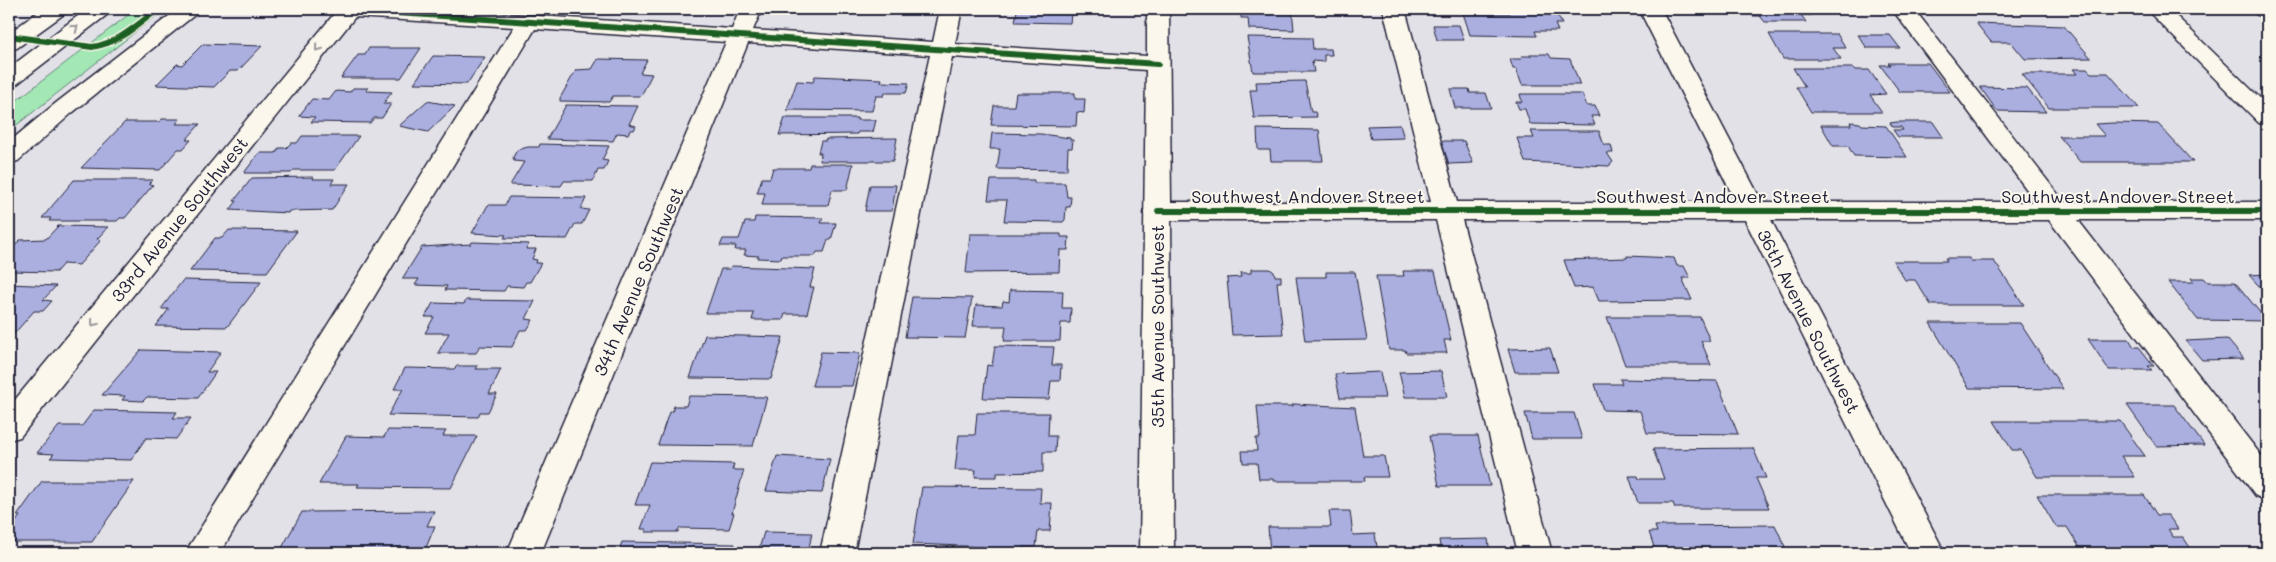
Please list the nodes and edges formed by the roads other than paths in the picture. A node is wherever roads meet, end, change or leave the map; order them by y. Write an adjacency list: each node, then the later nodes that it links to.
1 (56, 9): 14 (main road)
2 (100, 9): 17 (main road, one-way to 2)
3 (191, 9): 19 (main road)
4 (344, 9): 12 (main road); 25 (main road, 33rd Avenue Southwest, one-way to 25)
5 (751, 9): 13 (main road, 34th Avenue Southwest)
6 (951, 9): 15 (main road)
7 (1158, 9): 16 (main road, 35th Avenue Southwest)
8 (1394, 9): 22 (main road)
9 (1650, 9): 20 (main road, 36th Avenue Southwest)
10 (1903, 9): 21 (main road)
11 (2157, 9): 18 (main road)
12 (529, 21): 13 (main road); 27 (main road)
13 (741, 35): 15 (main road); 28 (main road, 34th Avenue Southwest)
14 (9, 43)
15 (943, 49): 16 (main road); 29 (main road)
16 (1158, 64): 24 (main road, 35th Avenue Southwest)
17 (9, 79)
18 (2267, 118)
19 (9, 155)
20 (1752, 210): 21 (main road, Southwest Andover Street); 22 (main road, Southwest Andover Street); 32 (main road, 36th Avenue Southwest)
21 (2056, 210): 23 (main road, Southwest Andover Street); 26 (main road)
22 (1446, 211): 24 (main road, Southwest Andover Street); 31 (main road)
23 (2267, 211)
24 (1158, 212): 30 (main road, 35th Avenue Southwest)
25 (9, 428)
26 (2267, 487)
27 (202, 553)
28 (524, 553)
29 (837, 553)
30 (1157, 553)
31 (1535, 553)
32 (1928, 553)

